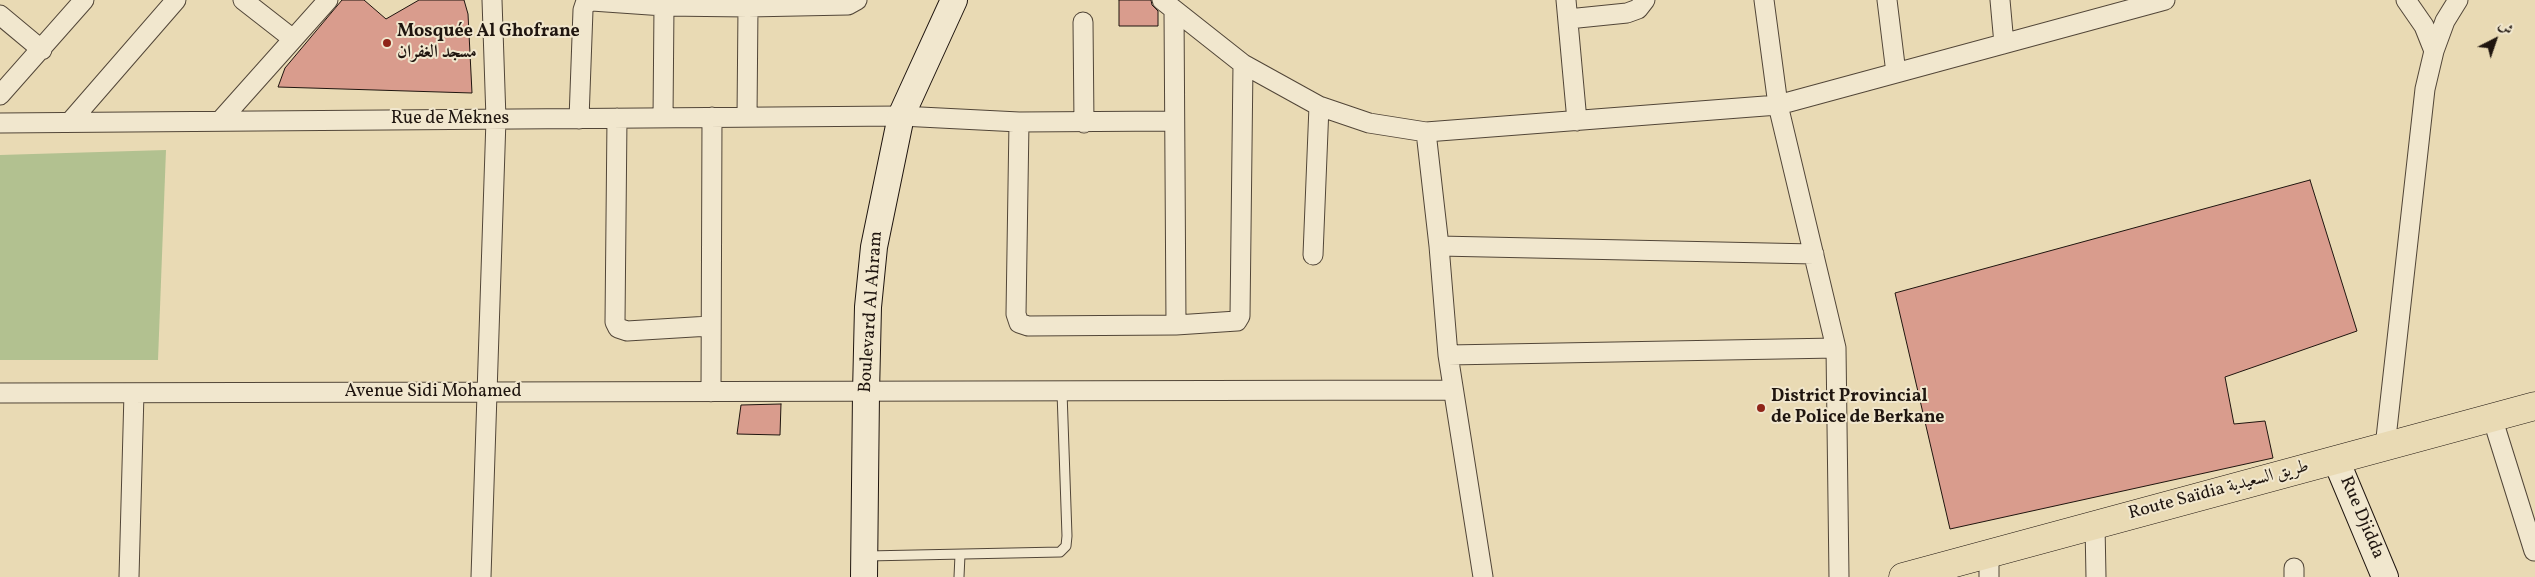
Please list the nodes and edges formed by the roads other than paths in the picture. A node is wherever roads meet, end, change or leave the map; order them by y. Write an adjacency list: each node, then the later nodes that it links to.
1 (84, 0): 25 (street)
2 (176, 0): 42 (street)
3 (243, 0): 23 (street)
4 (328, 0): 23 (street)
5 (858, 0): 16 (street)
6 (954, 0): 32 (street, Boulevard Al Ahram)
7 (1566, 0): 21 (street)
8 (1645, 0): 21 (street)
9 (1764, 0): 30 (street)
10 (1887, 0): 28 (street)
11 (2000, 0): 24 (street)
12 (2162, 0): 24 (street)
13 (2406, 0): 26 (street)
14 (2458, 0): 26 (street)
15 (494, 1): 37 (street)
16 (796, 3): 19 (street)
17 (1168, 5): 27 (street); 41 (street)
18 (664, 6): 19 (street); 36 (street); 38 (street)
19 (748, 7): 34 (street)
20 (0, 15): 25 (street)
21 (1568, 19): 39 (street)
22 (1083, 22): 45 (street)
23 (293, 40): 40 (street)
24 (2004, 44): 28 (street)
25 (42, 50): 29 (street)
26 (2434, 51): 63 (street)
27 (1243, 64): 31 (street); 50 (street)
28 (1896, 73): 30 (street)
29 (0, 95)
30 (1778, 105): 39 (street); 48 (street)
31 (1319, 106): 46 (street); 49 (street)
32 (901, 116): 34 (street, Rue de Meknes); 43 (street, Rue de Meknes); 56 (street, Boulevard Al Ahram)
33 (712, 117): 34 (street, Rue de Meknes); 36 (street, Rue de Meknes); 51 (street)
34 (747, 117)
35 (617, 118): 36 (street, Rue de Meknes); 38 (street, Rue de Meknes); 51 (street)
36 (663, 118)
37 (496, 119): 38 (street, Rue de Meknes); 40 (street, Rue de Meknes); 60 (street)
38 (579, 119)
39 (1577, 120): 46 (street)
40 (220, 121): 42 (street, Rue de Meknes)
41 (1174, 121): 45 (street, Rue de Meknes); 50 (street)
42 (70, 122): 44 (street, Rue de Meknes)
43 (1019, 122): 45 (street, Rue de Meknes); 50 (street)
44 (0, 123)
45 (1084, 123)
46 (1426, 132): 47 (street)
47 (1439, 246): 48 (street); 53 (street)
48 (1814, 254): 52 (street)
49 (1313, 255)
50 (1176, 325)
51 (710, 326): 55 (street)
52 (1836, 348): 53 (street); 74 (street)
53 (1448, 355): 54 (street)
54 (1453, 390): 57 (street, Avenue Sidi Mohamed); 73 (street)
55 (711, 392): 56 (street, Avenue Sidi Mohamed); 60 (street, Avenue Sidi Mohamed)
56 (866, 392): 57 (street, Avenue Sidi Mohamed); 69 (street, Boulevard Al Ahram)
57 (1062, 392): 67 (lane)
58 (0, 393): 59 (street, Avenue Sidi Mohamed)
59 (134, 393): 60 (street, Avenue Sidi Mohamed); 70 (street)
60 (487, 393): 71 (street)
61 (2535, 406): 62 (highway, Route Saïdia طريق السعيدية)
62 (2492, 418): 63 (highway, Route Saïdia طريق السعيدية); 66 (street)
63 (2384, 447): 64 (highway, Route Saïdia طريق السعيدية)
64 (2336, 460): 65 (highway, Route Saïdia طريق السعيدية); 77 (street, Rue Djidda)
65 (2094, 525): 68 (highway, Route Saïdia طريق السعيدية); 76 (street)
66 (2534, 552)
67 (960, 555): 69 (lane); 72 (lane)
68 (1989, 565): 75 (highway, Route Saïdia طريق السعيدية)
69 (864, 567)
70 (129, 577)
71 (481, 577)
72 (959, 577)
73 (1483, 577)
74 (1838, 577)
75 (1903, 577)
76 (2096, 577)
77 (2385, 577)

